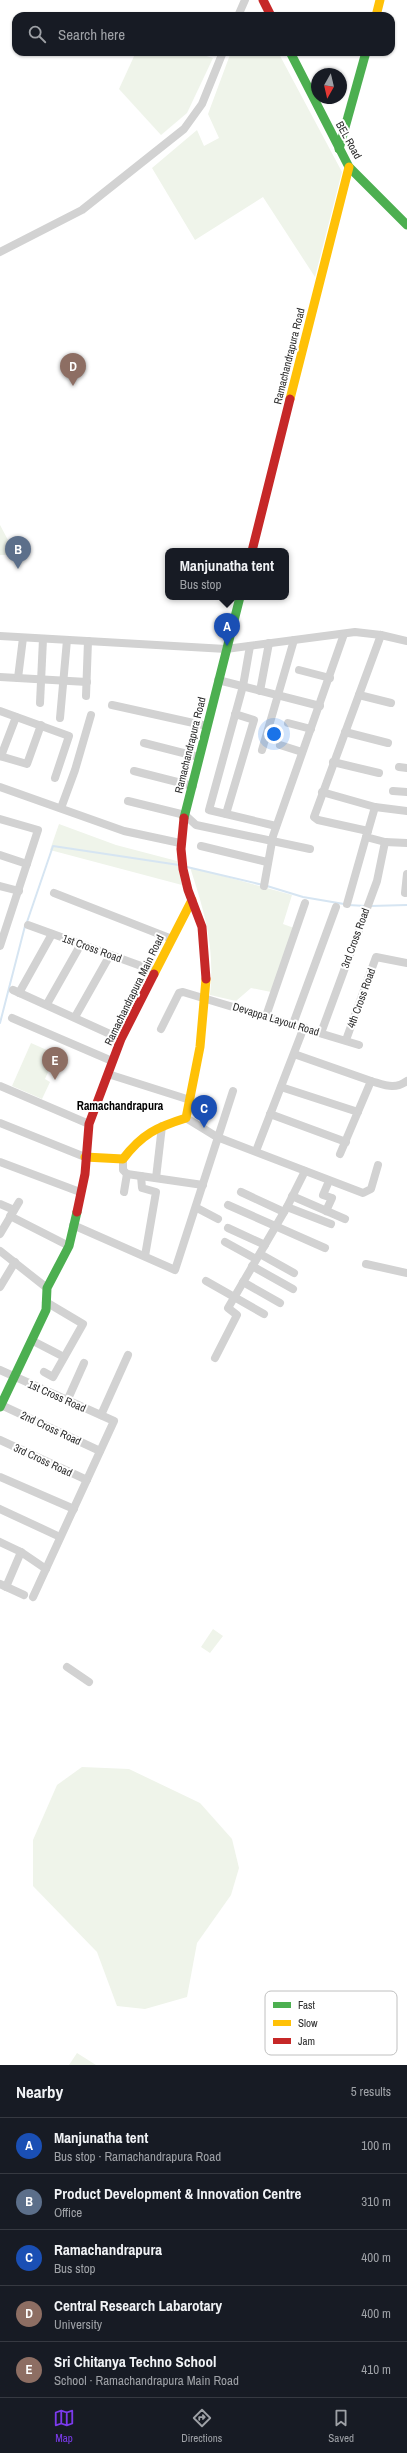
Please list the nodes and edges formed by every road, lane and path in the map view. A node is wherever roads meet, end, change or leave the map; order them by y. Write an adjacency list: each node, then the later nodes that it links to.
1 (245, 0): 4 (street)
2 (263, 0): 5 (street)
3 (380, 0): 6 (street)
4 (240, 12)
5 (269, 12)
6 (377, 12)
7 (221, 56): 13 (street)
8 (292, 56): 10 (street, BEL Road)
9 (365, 56): 10 (street)
10 (339, 149): 11 (street, BEL Road)
11 (349, 167): 12 (street, BEL Road); 14 (street, Ramachandrapura Road)
12 (407, 225)
13 (0, 252)
14 (253, 548)
15 (239, 600): 27 (street, Ramachandrapura Road)
16 (344, 634): 17 (street); 22 (street); 31 (street)
17 (381, 635): 24 (street); 39 (street)
18 (0, 636): 19 (street)
19 (23, 638): 20 (street); 30 (street)
20 (43, 639): 21 (street); 32 (street)
21 (67, 640): 23 (street); 34 (street)
22 (294, 640): 25 (street); 38 (street)
23 (88, 641): 27 (street); 35 (street)
24 (407, 641)
25 (269, 643): 26 (street); 37 (street)
26 (250, 646): 27 (street); 36 (street)
27 (226, 649): 33 (street, Ramachandrapura Road)
28 (300, 670): 31 (street)
29 (0, 677): 30 (street)
30 (18, 678): 32 (street)
31 (330, 678): 44 (street)
32 (42, 680): 34 (street); 41 (street)
33 (218, 680): 36 (street); 52 (street, Ramachandrapura Road)
34 (65, 681): 35 (street); 49 (street)
35 (86, 682): 40 (street)
36 (243, 686): 37 (street); 46 (street)
37 (260, 691): 38 (street)
38 (278, 695): 44 (street); 58 (street)
39 (359, 695): 42 (street); 54 (street)
40 (86, 696)
41 (40, 703)
42 (391, 703)
43 (112, 705): 52 (street)
44 (320, 706): 53 (street)
45 (0, 711): 48 (street)
46 (235, 714): 75 (street); 75 (street)
47 (91, 715): 73 (street)
48 (16, 717): 51 (street); 60 (street)
49 (60, 718)
50 (288, 723): 53 (street)
51 (41, 725): 60 (street); 65 (street)
52 (207, 726): 61 (street, Ramachandrapura Road)
53 (310, 730): 59 (street)
54 (345, 732): 56 (street); 62 (street)
55 (144, 743): 61 (street)
56 (388, 743)
57 (280, 745): 59 (street)
58 (262, 750)
59 (302, 752): 78 (street)
60 (0, 756)
61 (199, 757): 66 (street, Ramachandrapura Road)
62 (333, 762): 64 (street); 69 (street)
63 (134, 771): 66 (street)
64 (378, 773)
65 (55, 778)
66 (193, 786): 76 (street, Ramachandrapura Road)
67 (0, 787): 73 (street)
68 (393, 791): 70 (street)
69 (322, 792): 72 (street); 79 (street)
70 (407, 792)
71 (128, 801): 76 (street)
72 (375, 807): 74 (street); 79 (street)
73 (60, 808): 83 (street)
74 (407, 811)
75 (226, 814): 78 (street)
76 (185, 815): 80 (street); 83 (street, Ramachandrapura Road)
77 (0, 819): 88 (street)
78 (276, 826): 80 (street)
79 (367, 834): 81 (street); 97 (street)
80 (272, 842): 85 (street); 87 (street)
81 (385, 842): 82 (street); 115 (street, 3rd Cross Road)
82 (407, 843)
83 (180, 844): 95 (street, Ramachandrapura Road)
84 (201, 846): 87 (street)
85 (310, 849)
86 (0, 855): 88 (street)
87 (267, 862): 91 (street)
88 (27, 864): 92 (street)
89 (407, 874): 94 (street)
90 (0, 886): 92 (street)
91 (264, 886)
92 (19, 891): 103 (street)
93 (54, 893): 101 (street)
94 (405, 893)
95 (192, 900): 101 (street, Ramachandrapura Main Road); 107 (street, Ramachandrapura Road)
96 (305, 903): 109 (street)
97 (348, 904)
98 (336, 907): 112 (street)
99 (28, 925): 100 (street, 1st Cross Road)
100 (52, 934): 102 (street, 1st Cross Road); 108 (street)
101 (172, 939): 106 (street, Ramachandrapura Main Road)
102 (81, 944): 104 (street, 1st Cross Road); 108 (street)
103 (0, 946)
104 (110, 955): 106 (street, 1st Cross Road); 110 (street)
105 (407, 963): 117 (street, 4th Cross Road)
106 (155, 971): 116 (street, Ramachandrapura Main Road)
107 (205, 998): 109 (street, Devappa Layout Road); 114 (street, Devappa Layout Road); 127 (street, Ramachandrapura Road)
108 (46, 1004): 110 (street)
109 (266, 1016): 112 (street, Devappa Layout Road)
110 (75, 1017): 116 (street)
111 (12, 1018): 120 (street)
112 (293, 1024): 113 (street, Devappa Layout Road)
113 (304, 1027): 115 (street, Devappa Layout Road); 119 (street)
114 (161, 1029)
115 (321, 1032): 117 (street, Devappa Layout Road)
116 (121, 1039): 120 (street, Ramachandrapura Main Road)
117 (346, 1040): 118 (street, Devappa Layout Road)
118 (359, 1045)
119 (294, 1054): 123 (street); 125 (street)
120 (112, 1062): 121 (street, Ramachandrapura Main Road)
121 (108, 1074): 127 (street); 132 (street, Ramachandrapura Main Road)
122 (407, 1080): 123 (street)
123 (371, 1081): 128 (street)
124 (0, 1086): 132 (street)
125 (281, 1087): 128 (street); 129 (street)
126 (233, 1090): 134 (street)
127 (190, 1100): 130 (street, Ramachandrapura Road)
128 (358, 1112): 135 (street)
129 (270, 1114): 135 (street); 136 (street)
130 (186, 1118): 133 (street); 134 (street)
131 (0, 1123): 138 (street)
132 (89, 1124): 138 (street, Ramachandrapura Main Road)
133 (162, 1126): 139 (street); 145 (street)
134 (217, 1137): 136 (street); 147 (street)
135 (346, 1142): 137 (street)
136 (256, 1151): 142 (street)
137 (340, 1154)
138 (86, 1157): 139 (street); 148 (street, Ramachandrapura Main Road)
139 (123, 1159): 143 (street)
140 (0, 1162): 148 (street)
141 (378, 1165): 146 (street)
142 (304, 1171): 146 (street); 151 (street)
143 (127, 1174): 144 (street); 149 (street)
144 (141, 1176): 145 (street); 171 (street)
145 (156, 1178): 147 (street)
146 (330, 1181): 157 (street)
147 (203, 1185): 155 (street)
148 (80, 1192): 162 (street, Ramachandrapura Main Road)
149 (124, 1192)
150 (242, 1192): 156 (street)
151 (292, 1196): 156 (street); 157 (street)
152 (19, 1202): 158 (street)
153 (0, 1204): 158 (street)
154 (228, 1205): 163 (street)
155 (197, 1208): 159 (street); 171 (street)
156 (286, 1209): 161 (street); 163 (street)
157 (326, 1211): 160 (street)
158 (12, 1213): 165 (street); 168 (street)
159 (218, 1219)
160 (345, 1219)
161 (331, 1224)
162 (73, 1225): 168 (street, Ramachandrapura Main Road); 171 (street)
163 (275, 1227): 167 (street); 169 (street)
164 (228, 1228): 167 (street)
165 (0, 1234)
166 (225, 1242): 172 (street)
167 (265, 1245): 172 (street)
168 (69, 1246): 180 (street, Ramachandrapura Main Road)
169 (325, 1248)
170 (0, 1251): 173 (street)
171 (145, 1256)
172 (256, 1260): 175 (street); 178 (street); 181 (street)
173 (15, 1262): 179 (street); 180 (street)
174 (366, 1264): 176 (street)
175 (294, 1272)
176 (407, 1272)
177 (206, 1281): 182 (street)
178 (243, 1282): 182 (street); 184 (street)
179 (0, 1287)
180 (47, 1288): 183 (street, Ramachandrapura Main Road)
181 (293, 1289)
182 (234, 1298): 185 (street); 189 (street)
183 (46, 1302): 186 (street, Ramachandrapura Main Road); 188 (street)
184 (280, 1303)
185 (264, 1314)
186 (33, 1341): 188 (street); 193 (street, Ramachandrapura Main Road)
187 (128, 1355): 196 (street)
188 (64, 1357): 192 (street)
189 (215, 1358)
190 (84, 1363): 194 (street)
191 (0, 1370): 193 (street, 1st Cross Road)
192 (44, 1372)
193 (15, 1377): 194 (street, 1st Cross Road); 195 (street, Ramachandrapura Main Road)
194 (67, 1401): 196 (street, 1st Cross Road)
195 (1, 1406): 198 (street, 2nd Cross Road)
196 (101, 1415): 198 (street, 1st Cross Road)
197 (0, 1440): 200 (street, 3rd Cross Road)
198 (100, 1451): 200 (street)
199 (0, 1477): 202 (street)
200 (87, 1480): 202 (street)
201 (0, 1509): 203 (street)
202 (74, 1509): 203 (street)
203 (60, 1537): 206 (street)
204 (0, 1542): 205 (street)
205 (22, 1552): 206 (street); 207 (street)
206 (46, 1569): 209 (street)
207 (3, 1585): 208 (street)
208 (24, 1595)
209 (33, 1597)
210 (67, 1667): 211 (street)
211 (89, 1682)

